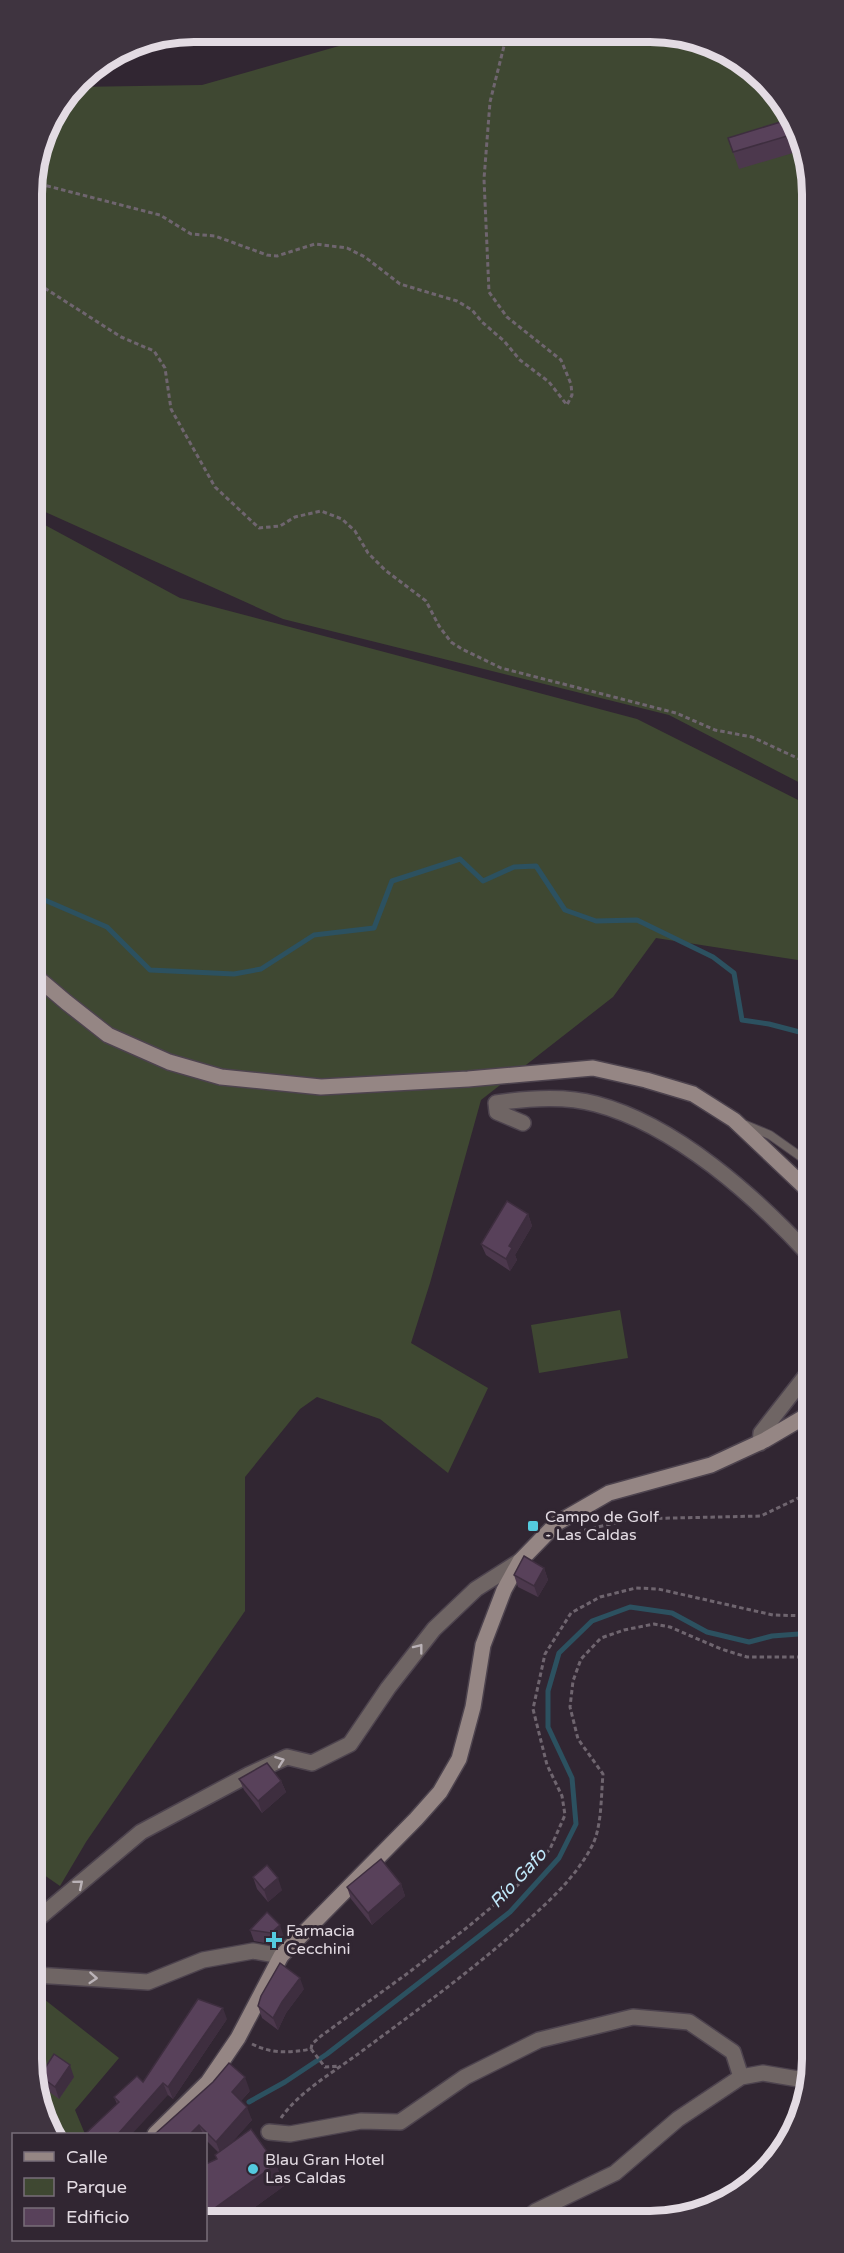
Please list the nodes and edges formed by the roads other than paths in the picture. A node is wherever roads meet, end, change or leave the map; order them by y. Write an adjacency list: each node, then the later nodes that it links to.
1 (42, 982): 2 (street)
2 (734, 1120): 4 (lane); 5 (street)
3 (523, 1123): 6 (street)
4 (802, 1160)
5 (802, 1184)
6 (802, 1248)
7 (802, 1381): 9 (street)
8 (802, 1418): 9 (street)
9 (760, 1443): 10 (street)
10 (520, 1561): 11 (street, one-way to 10); 12 (street)
11 (42, 1915)
12 (281, 1956): 13 (street, one-way to 12); 17 (street)
13 (42, 1975)
14 (741, 2077): 15 (street); 16 (street); 18 (street)
15 (801, 2079)
16 (269, 2132)
17 (156, 2133)
18 (536, 2211)

